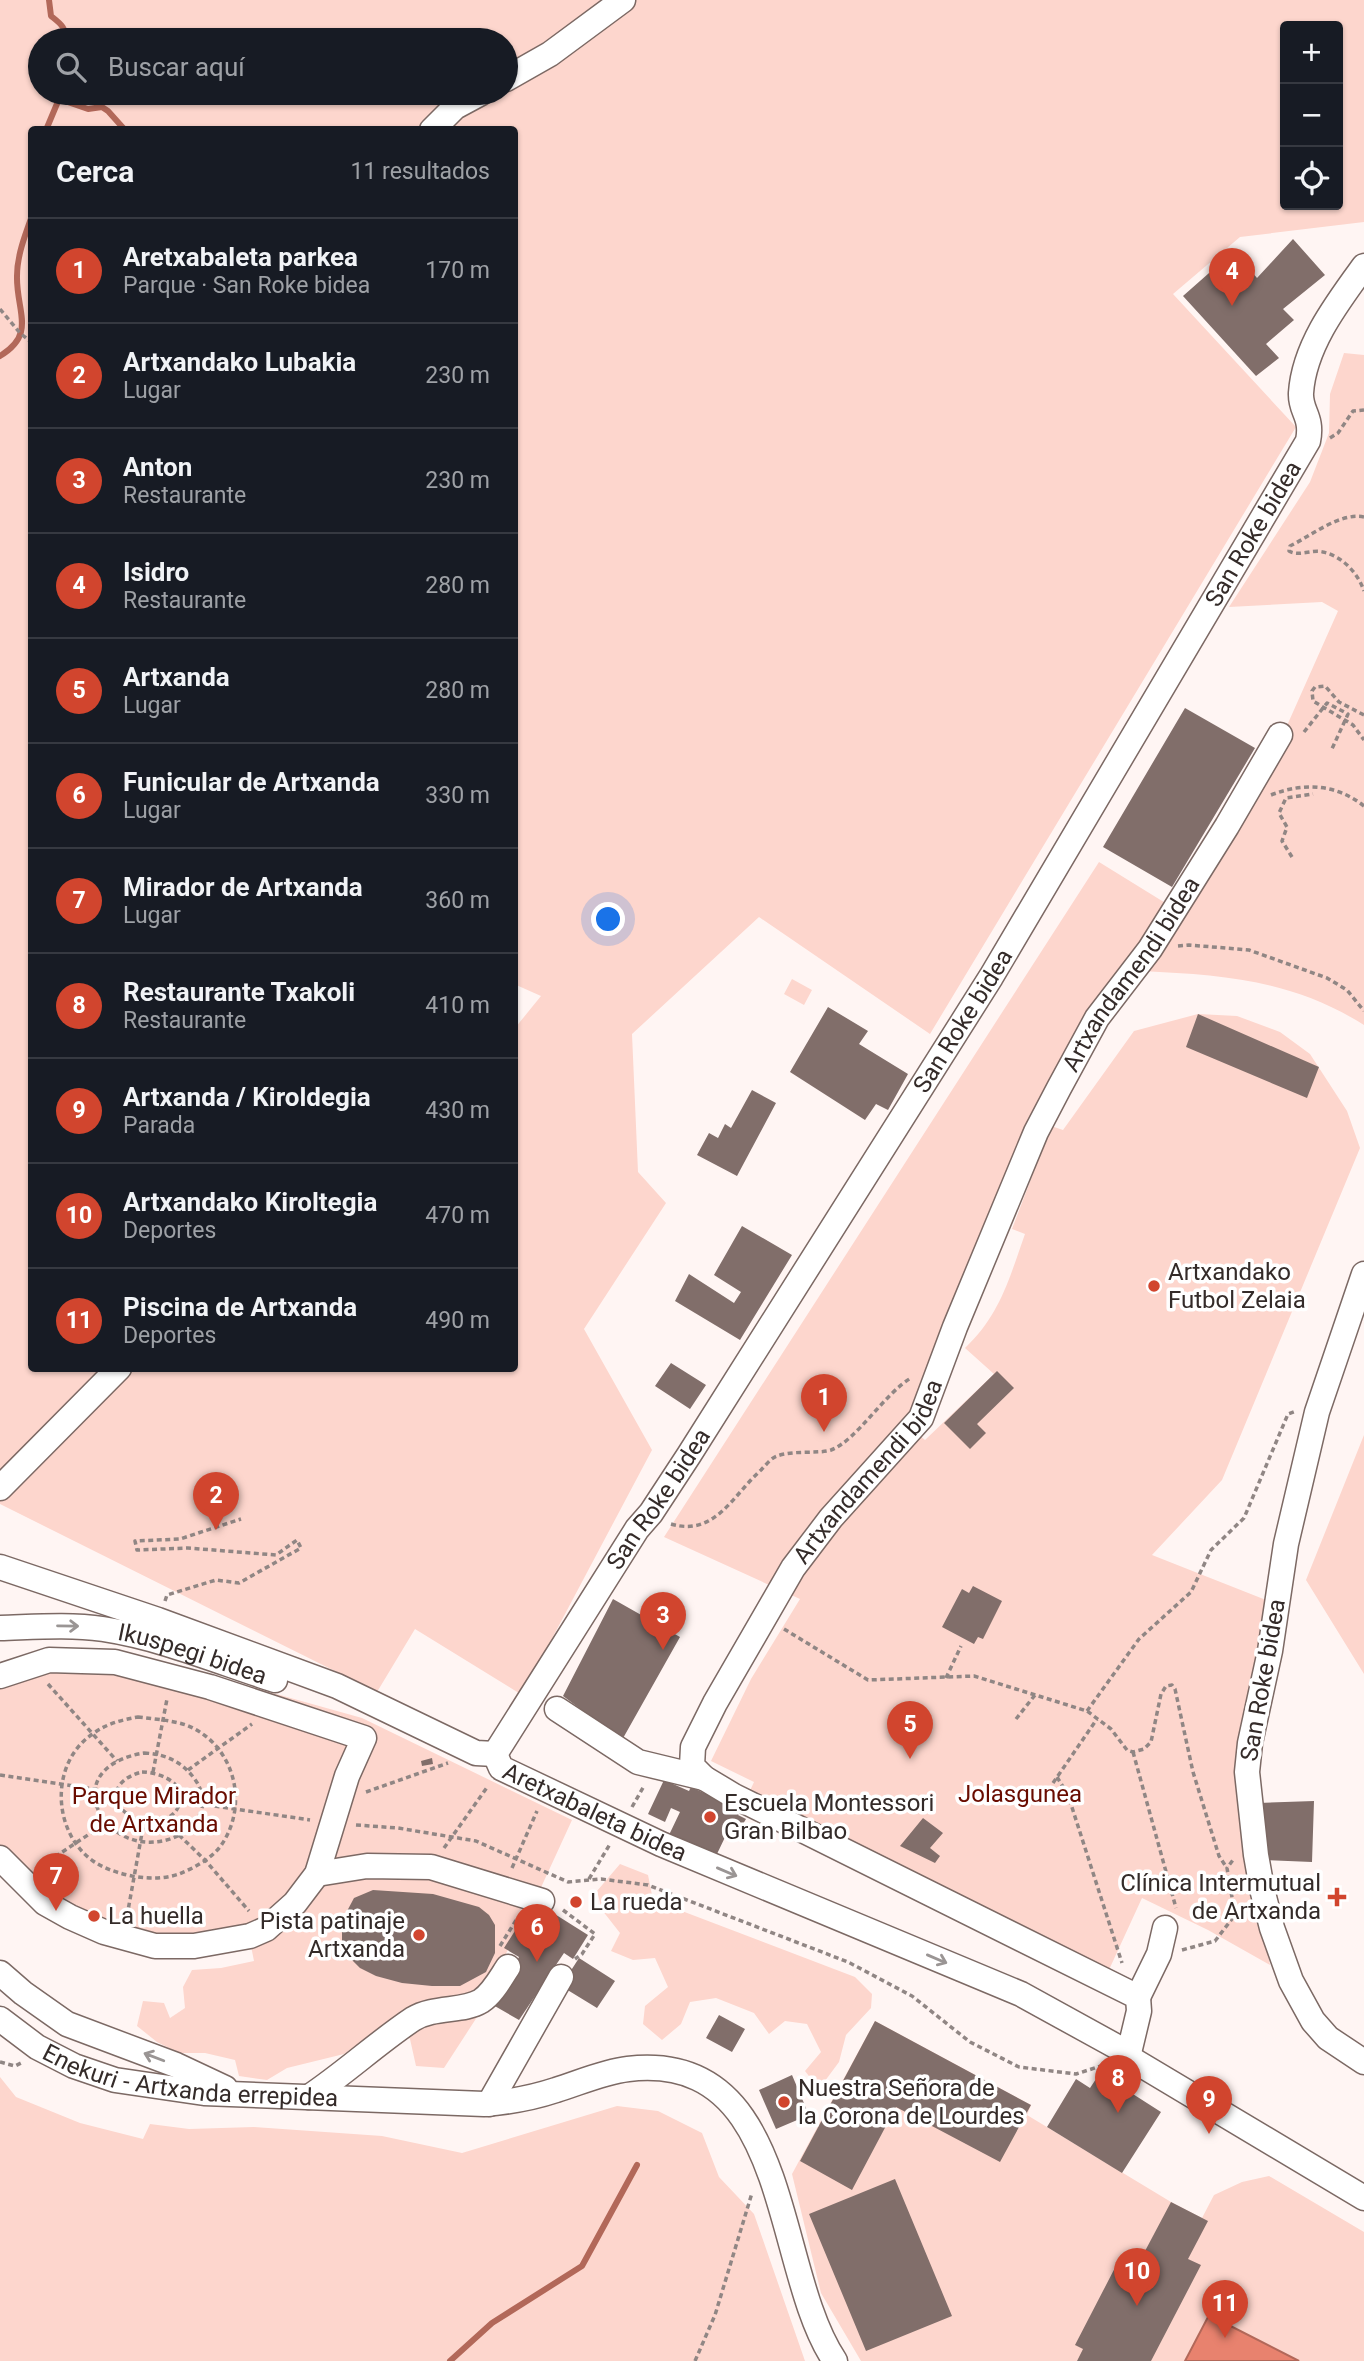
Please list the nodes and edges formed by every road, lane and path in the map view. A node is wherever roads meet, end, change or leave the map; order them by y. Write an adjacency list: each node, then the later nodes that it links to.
1 (623, 0): 2 (street)
2 (518, 72)
3 (459, 105): 4 (street)
4 (436, 126)
5 (1364, 266): 9 (street, San Roke bidea)
6 (0, 309): 7 (path)
7 (28, 340)
8 (1364, 410): 9 (path)
9 (1308, 441): 27 (street, San Roke bidea)
10 (1364, 517): 11 (path)
11 (1364, 591)
12 (1364, 715): 14 (path)
13 (1292, 733): 15 (path, bridge); 17 (street, Artxandamendi bidea)
14 (1364, 740)
15 (1331, 751)
16 (1313, 794): 19 (path)
17 (1240, 803): 18 (path); 20 (street, Artxandamendi bidea)
18 (1364, 806)
19 (1292, 857)
20 (1150, 949): 21 (path); 23 (street, Artxandamendi bidea)
21 (1364, 1011)
22 (1364, 1274): 25 (street, San Roke bidea)
23 (940, 1367): 27 (path); 31 (street, Artxandamendi bidea)
24 (115, 1372): 26 (street)
25 (1317, 1412): 42 (path); 99 (street, San Roke bidea)
26 (0, 1488)
27 (651, 1513): 50 (street, San Roke bidea)
28 (241, 1519): 30 (path)
29 (0, 1567): 39 (street, Aretxabaleta bidea)
30 (167, 1595)
31 (765, 1617): 37 (path); 57 (street, Artxandamendi bidea)
32 (0, 1628): 39 (street, Ikuspegi bidea, one-way to 39)
33 (961, 1646): 37 (path)
34 (30, 1665): 35 (street); 36 (street); 46 (path)
35 (0, 1676)
36 (171, 1677): 40 (street); 45 (path)
37 (946, 1678): 38 (path)
38 (1035, 1695): 42 (path); 43 (path)
39 (381, 1707): 50 (street, Aretxabaleta bidea)
40 (274, 1708): 47 (path); 67 (street)
41 (557, 1709): 57 (street)
42 (1087, 1711): 44 (path)
43 (1016, 1719)
44 (1097, 1719): 48 (path); 55 (path)
45 (163, 1721): 46 (path); 47 (path); 49 (path)
46 (92, 1733): 51 (path); 59 (path)
47 (218, 1748): 52 (path); 66 (path)
48 (1133, 1752): 78 (path); 85 (path)
49 (156, 1754): 51 (path); 52 (path); 53 (path)
50 (491, 1758): 61 (street, Aretxabaleta bidea); 67 (path); 71 (path)
51 (117, 1761): 60 (path)
52 (188, 1770): 64 (path)
53 (153, 1772): 62 (path); 63 (path)
54 (0, 1775): 59 (path)
55 (1057, 1777): 58 (path); 89 (path)
56 (649, 1778): 65 (path)
57 (704, 1779): 95 (street)
58 (1053, 1783)
59 (62, 1784): 60 (path); 73 (path)
60 (94, 1789): 62 (path); 69 (path)
61 (547, 1790): 76 (path); 100 (street, Aretxabaleta bidea, one-way to 100)
62 (115, 1792): 68 (path)
63 (181, 1801): 64 (path); 68 (path)
64 (203, 1804): 66 (path); 70 (path)
65 (634, 1804)
66 (236, 1809): 67 (path); 77 (path)
67 (337, 1814): 71 (path); 79 (street)
68 (144, 1822): 74 (path)
69 (106, 1823): 73 (path); 74 (path)
70 (179, 1835): 74 (path); 77 (path)
71 (451, 1837): 76 (path)
72 (611, 1842): 83 (path)
73 (75, 1843): 80 (path); 81 (path)
74 (141, 1843): 80 (path)
75 (0, 1858): 81 (street)
76 (516, 1859): 83 (path)
77 (205, 1860): 80 (path); 86 (path)
78 (1227, 1868)
79 (317, 1874): 84 (street); 86 (street)
80 (134, 1876): 87 (path)
81 (19, 1879): 87 (street)
82 (1228, 1879): 90 (path)
83 (589, 1880): 100 (path)
84 (542, 1901): 92 (path); 94 (path)
85 (1171, 1920): 91 (street)
86 (266, 1929): 87 (street)
87 (123, 1938)
88 (1189, 1943): 90 (path)
89 (1117, 1948)
90 (1195, 1948): 91 (path)
91 (1159, 1954): 95 (street)
92 (508, 1967): 102 (street)
93 (0, 1973): 101 (street, one-way to 93)
94 (561, 1978): 103 (street)
95 (1138, 1997): 100 (street)
96 (0, 2020): 101 (street, Enekuri - Artxanda errepidea)
97 (27, 2060): 98 (path)
98 (0, 2062)
99 (1364, 2062)
100 (1137, 2063): 105 (street, Aretxabaleta bidea)
101 (239, 2095): 102 (street, Enekuri - Artxanda errepidea)
102 (309, 2097): 103 (street, Enekuri - Artxanda errepidea)
103 (486, 2104): 107 (street)
104 (755, 2184): 106 (path)
105 (1364, 2198)
106 (695, 2361)
107 (835, 2361)

